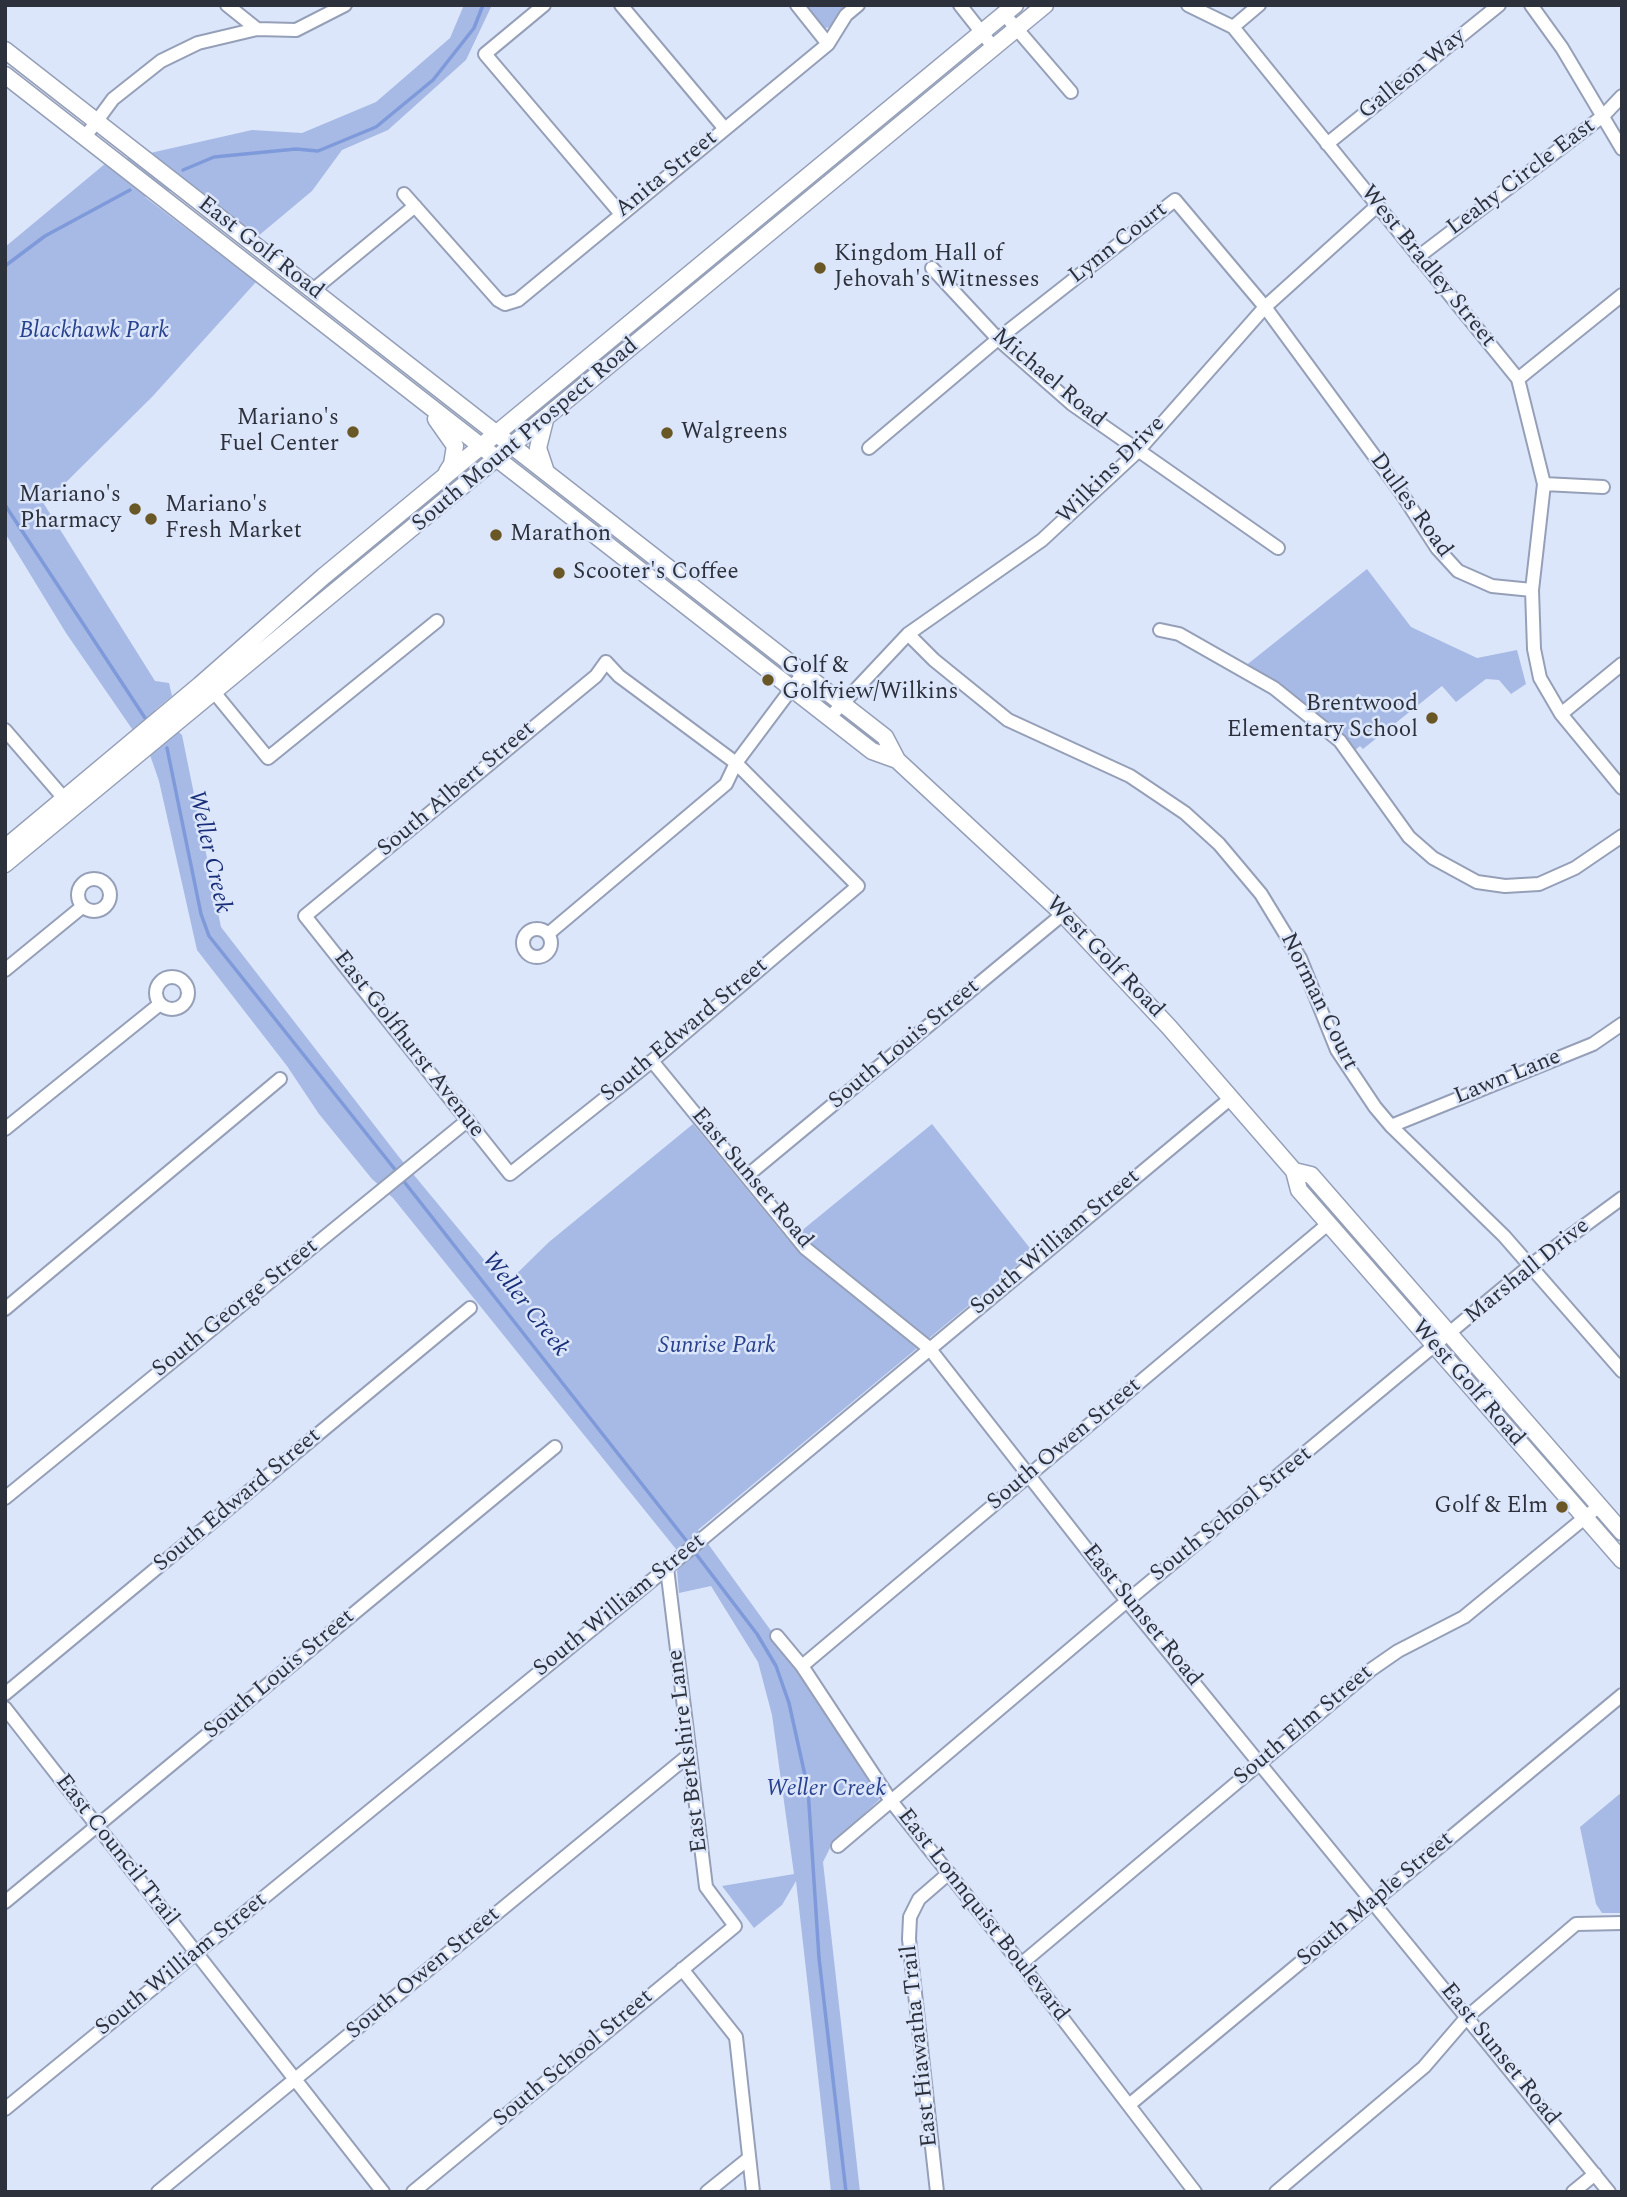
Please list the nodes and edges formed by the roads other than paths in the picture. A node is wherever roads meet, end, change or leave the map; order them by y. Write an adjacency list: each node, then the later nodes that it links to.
1 (228, 5): 15 (street)
2 (345, 5): 15 (street)
3 (544, 5): 35 (street)
4 (621, 5): 27 (street)
5 (797, 5): 18 (street)
6 (858, 5): 18 (street, Anita Street)
7 (960, 5): 17 (street)
8 (1045, 5): 16 (main road, South Mount Prospect Road)
9 (1188, 5): 14 (street, West Bradley Street)
10 (1259, 5): 14 (street)
11 (1499, 5): 29 (street, Galleon Way)
12 (1531, 5): 25 (street)
13 (1009, 10): 16 (street); 17 (main road, South Mount Prospect Road)
14 (1233, 27): 29 (street, West Bradley Street)
15 (257, 29): 26 (street)
16 (1016, 29): 19 (main road, South Mount Prospect Road); 23 (street)
17 (982, 33): 19 (street); 42 (main road, South Mount Prospect Road)
18 (828, 44): 27 (street, Anita Street)
19 (994, 48): 46 (main road, South Mount Prospect Road)
20 (5, 50): 21 (main road, East Golf Road)
21 (24, 65): 22 (street); 26 (main road, East Golf Road)
22 (8, 82): 28 (main road, East Golf Road)
23 (1071, 92)
24 (1622, 96): 25 (street, Leahy Circle East)
25 (1603, 116): 30 (street); 36 (street, Leahy Circle East)
26 (96, 122): 28 (street); 38 (main road, East Golf Road)
27 (724, 129): 35 (street, Anita Street)
28 (85, 137): 44 (main road, East Golf Road)
29 (1327, 144): 34 (street, West Bradley Street)
30 (1622, 149)
31 (404, 194): 33 (street)
32 (1175, 200): 40 (street, Dulles Road); 41 (street, Lynn Court)
33 (415, 206): 35 (street, Anita Street); 38 (street)
34 (1377, 206): 36 (street, West Bradley Street); 40 (street, Wilkins Drive)
35 (621, 214)
36 (1418, 257): 43 (street, West Bradley Street)
37 (932, 268): 41 (street, Michael Road)
38 (313, 290): 45 (main road, East Golf Road)
39 (1622, 295): 43 (street)
40 (1265, 307): 51 (street, Wilkins Drive); 58 (street, Dulles Road)
41 (998, 339): 50 (street, Lynn Court); 51 (street, Michael Road)
42 (569, 375): 45 (main road); 47 (main road, South Mount Prospect Road)
43 (1518, 379): 55 (street, West Bradley Street)
44 (417, 395): 48 (main road, East Golf Road); 54 (main road)
45 (476, 416): 47 (main road, East Golf Road)
46 (546, 420): 49 (main road, South Mount Prospect Road); 53 (main road)
47 (498, 433): 48 (main road, South Mount Prospect Road); 49 (main road, East Golf Road)
48 (482, 446): 52 (main road, East Golf Road); 54 (main road, South Mount Prospect Road)
49 (515, 446): 52 (main road, South Mount Prospect Road); 53 (main road, West Golf Road)
50 (869, 448)
51 (1137, 452): 57 (street, Michael Road); 61 (street, Wilkins Drive)
52 (499, 459): 64 (main road, South Mount Prospect Road); 65 (main road, West Golf Road)
53 (547, 471): 63 (main road, West Golf Road)
54 (443, 478): 64 (main road, South Mount Prospect Road)
55 (1544, 484): 56 (street); 58 (street, West Bradley Street)
56 (1602, 487)
57 (1278, 548)
58 (1532, 590): 67 (street)
59 (438, 621): 64 (street)
60 (1160, 630): 74 (street)
61 (908, 634): 66 (street, Wilkins Drive); 88 (street, Norman Court)
62 (1622, 664): 67 (street)
63 (804, 672): 65 (street); 66 (main road, West Golf Road)
64 (210, 686): 73 (main road, South Mount Prospect Road)
65 (793, 687): 68 (main road, West Golf Road); 71 (street)
66 (842, 702): 68 (street, Wilkins Drive); 70 (main road, West Golf Road)
67 (1561, 714): 72 (street)
68 (830, 717): 70 (main road, West Golf Road)
69 (5, 730): 73 (street)
70 (898, 760): 78 (main road, West Golf Road)
71 (736, 763): 79 (street, South Albert Street); 80 (street); 84 (street, South Edward Street)
72 (1622, 788)
73 (69, 804): 75 (main road, South Mount Prospect Road); 76 (main road, South Mount Prospect Road)
74 (1622, 835)
75 (5, 848)
76 (5, 864)
77 (82, 906): 81 (street)
78 (1063, 914): 86 (main road, West Golf Road); 92 (street, South Louis Street)
79 (305, 916): 87 (street, East Golfhurst Avenue)
80 (548, 934)
81 (5, 970)
82 (160, 1004): 89 (street)
83 (1622, 1024): 88 (street, Lawn Lane)
84 (652, 1061): 91 (street, South Edward Street); 92 (street, East Sunset Road)
85 (280, 1079): 97 (street)
86 (1231, 1098): 90 (main road, West Golf Road); 99 (street, South William Street)
87 (468, 1121): 91 (street, East Golfhurst Avenue); 104 (street, South George Street)
88 (1391, 1126): 95 (street, Norman Court)
89 (5, 1129)
90 (1294, 1171): 94 (main road, West Golf Road); 98 (main road, West Golf Road)
91 (510, 1174)
92 (748, 1175): 99 (street, East Sunset Road)
93 (1622, 1198): 95 (street, Marshall Drive)
94 (1328, 1224): 100 (main road, West Golf Road); 103 (street, South Owen Street)
95 (1531, 1265): 98 (street, Marshall Drive); 101 (street, Norman Court)
96 (470, 1308): 113 (street, South Edward Street)
97 (5, 1309)
98 (1450, 1335): 100 (street, Marshall Drive); 105 (main road, West Golf Road)
99 (929, 1348): 103 (street, East Sunset Road); 109 (street, South William Street)
100 (1436, 1348): 106 (main road, West Golf Road); 110 (street, South School Street)
101 (1622, 1371)
102 (555, 1447): 119 (street, South Louis Street)
103 (1028, 1475): 110 (street, East Sunset Road); 112 (street, South Owen Street)
104 (5, 1498)
105 (1599, 1506): 106 (street, South Elm Street); 107 (main road, West Golf Road)
106 (1583, 1518): 108 (main road, West Golf Road); 117 (street, South Elm Street)
107 (1622, 1532)
108 (1622, 1560)
109 (667, 1568): 116 (street, East Berkshire Lane); 126 (street, South William Street)
110 (1127, 1601): 117 (street, East Sunset Road); 118 (street, South School Street)
111 (777, 1636): 112 (street, East Lonnquist Boulevard)
112 (802, 1666): 118 (street, East Lonnquist Boulevard)
113 (5, 1694)
114 (1622, 1695): 123 (street, South Maple Street)
115 (5, 1708): 119 (street, East Council Trail)
116 (690, 1755): 125 (street, East Berkshire Lane); 130 (street, South Owen Street)
117 (1261, 1763): 123 (street, East Sunset Road); 127 (street, South Elm Street)
118 (891, 1801): 120 (street, South School Street); 121 (street, East Lonnquist Boulevard)
119 (96, 1827): 122 (street, South Louis Street); 126 (street, East Council Trail)
120 (838, 1846)
121 (949, 1873): 127 (street, East Lonnquist Boulevard); 140 (street, East Hiawatha Trail)
122 (5, 1902)
123 (1374, 1902): 129 (street, East Sunset Road); 131 (street, South Maple Street)
124 (1622, 1923): 129 (street)
125 (735, 1926): 128 (street, South School Street)
126 (196, 1953): 130 (street, East Council Trail); 132 (street, South William Street)
127 (1021, 1964): 131 (street, East Lonnquist Boulevard)
128 (682, 1969): 133 (street); 137 (street, South School Street)
129 (1467, 2017): 134 (street, East Sunset Road); 142 (street)
130 (296, 2080): 135 (street, South Owen Street); 136 (street, East Council Trail)
131 (1129, 2105): 141 (street, East Lonnquist Boulevard)
132 (5, 2109)
133 (747, 2159): 138 (street); 139 (street)
134 (1595, 2174): 143 (street); 144 (street, East Sunset Road)
135 (158, 2192)
136 (383, 2192)
137 (413, 2192)
138 (708, 2192)
139 (753, 2192)
140 (937, 2192)
141 (1195, 2192)
142 (1276, 2192)
143 (1573, 2192)
144 (1609, 2192)

